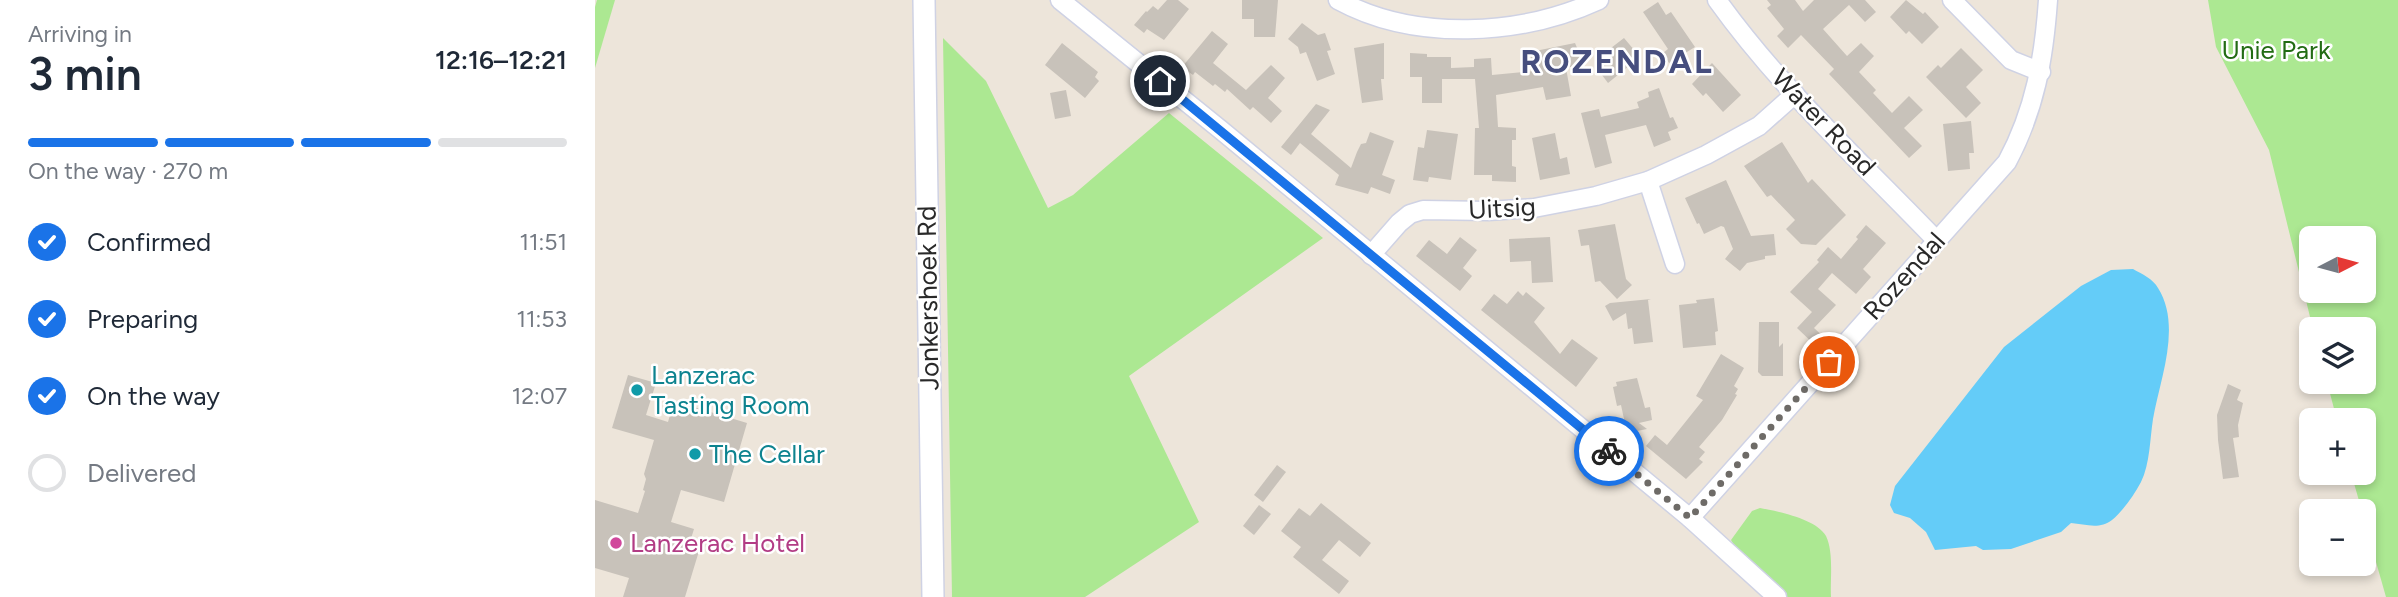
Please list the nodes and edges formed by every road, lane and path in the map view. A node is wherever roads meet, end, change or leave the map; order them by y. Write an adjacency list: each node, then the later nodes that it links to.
1 (923, 0): 15 (street, Jonkershoek Rd)
2 (1060, 0): 12 (street)
3 (1338, 0): 4 (street)
4 (1599, 0)
5 (1717, 0): 9 (street, Water Road)
6 (1952, 0): 8 (street)
7 (2048, 0): 8 (street, Rozendal)
8 (2041, 72): 11 (street, Rozendal)
9 (1795, 94): 10 (street, Uitsig); 11 (street, Water Road)
10 (1648, 181): 12 (street, Uitsig); 13 (street)
11 (1936, 240): 14 (street, Rozendal)
12 (1371, 254): 14 (street)
13 (1675, 264)
14 (1690, 518): 16 (street)
15 (933, 597)
16 (1777, 597)

